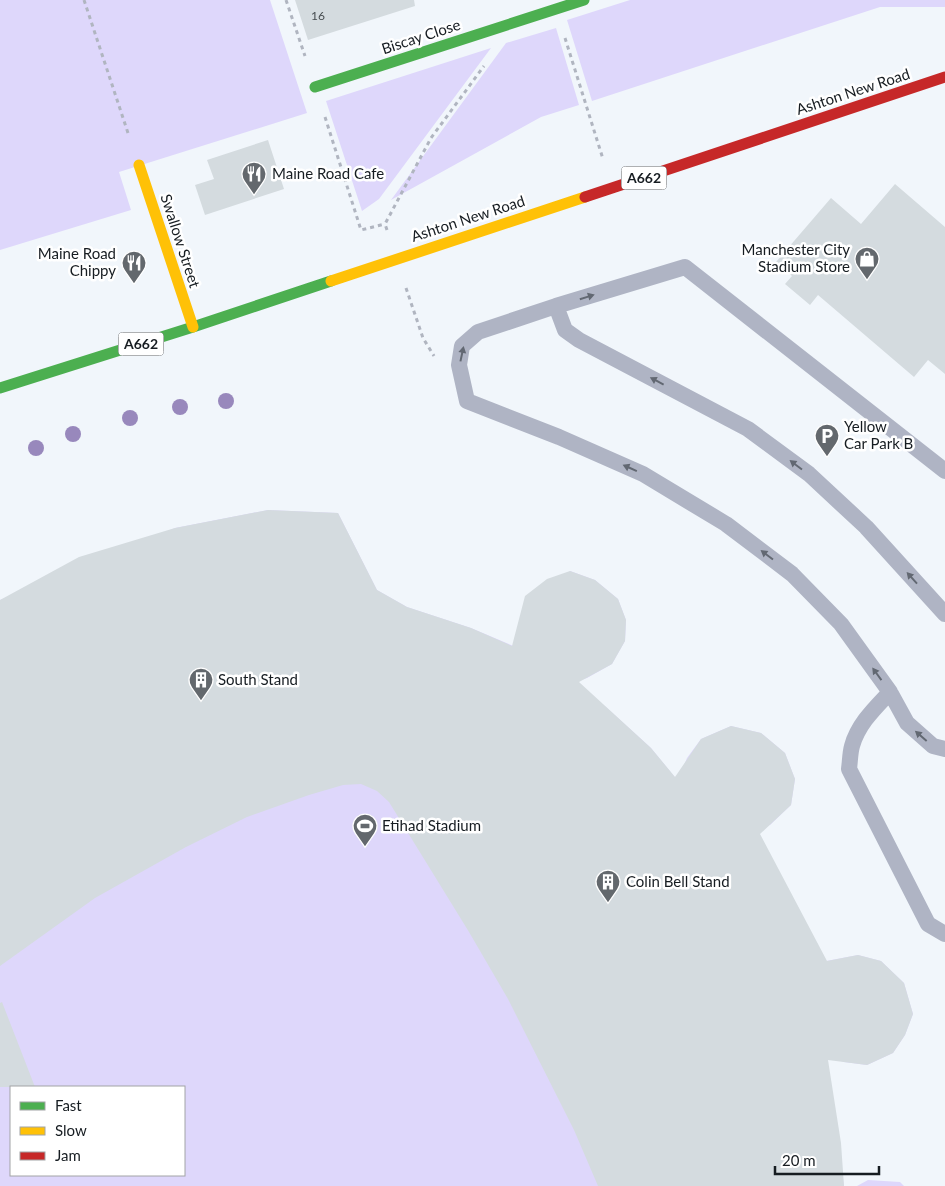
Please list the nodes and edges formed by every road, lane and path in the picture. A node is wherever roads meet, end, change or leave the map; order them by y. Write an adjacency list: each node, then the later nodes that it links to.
1 (84, 0): 8 (path)
2 (286, 0): 7 (path)
3 (584, 0): 4 (main road, Biscay Close)
4 (556, 9): 7 (main road, Biscay Close); 9 (path)
5 (489, 60): 7 (path)
6 (945, 77): 9 (main road, Ashton New Road / A662)
7 (315, 87)
8 (139, 165): 12 (main road, Swallow Street)
9 (612, 188): 12 (main road, Ashton New Road / A662)
10 (405, 286): 13 (path)
11 (556, 306): 15 (lane, one-way to 15); 16 (lane, one-way to 11); 17 (lane, one-way to 11)
12 (193, 327): 14 (main road, Ashton New Road / A662)
13 (437, 362)
14 (0, 388)
15 (945, 471)
16 (945, 614)
17 (890, 692): 18 (lane, one-way to 17); 19 (lane)
18 (945, 750)
19 (945, 934)

